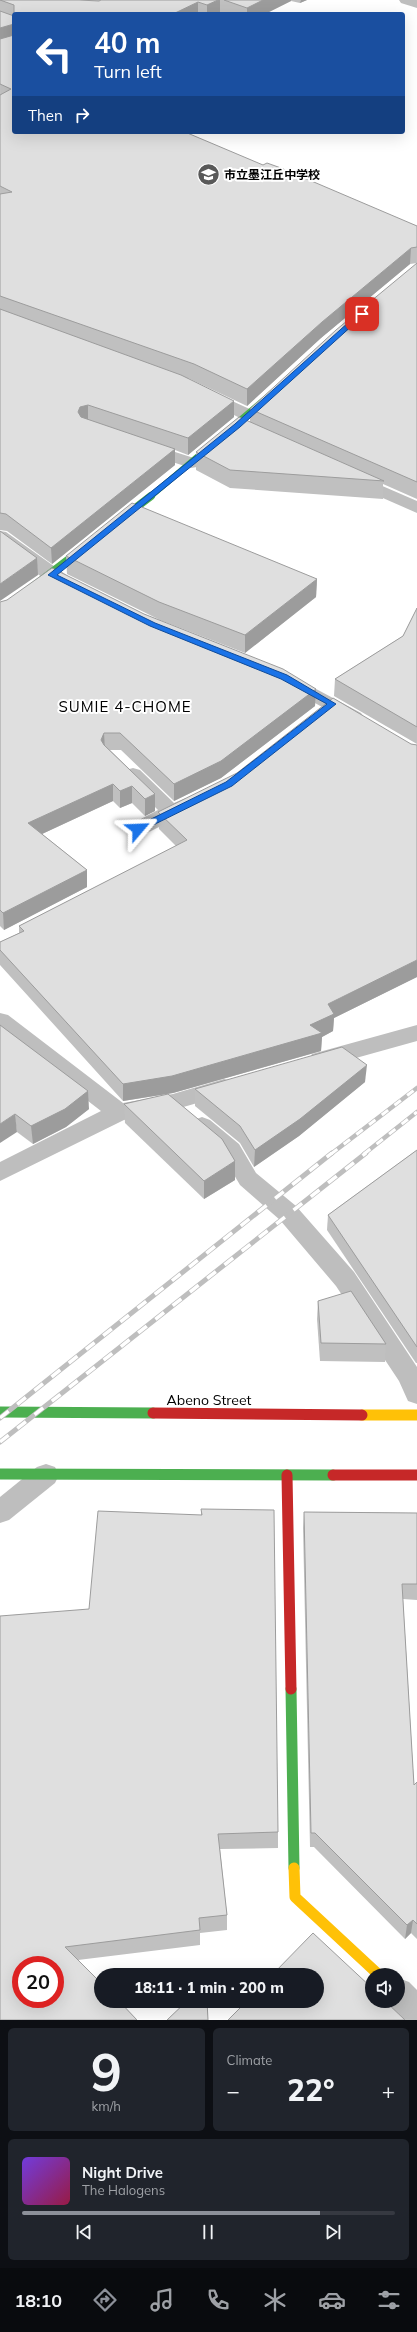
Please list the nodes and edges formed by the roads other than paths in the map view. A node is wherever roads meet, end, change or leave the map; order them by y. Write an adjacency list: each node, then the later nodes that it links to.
1 (406, 0): 2 (street)
2 (417, 4)
3 (282, 384): 5 (street)
4 (195, 389): 5 (street)
5 (246, 424): 7 (street)
6 (132, 443): 7 (street)
7 (191, 463): 11 (street)
8 (345, 475): 9 (street)
9 (417, 508)
10 (0, 536): 11 (street)
11 (52, 575): 12 (street); 13 (street)
12 (85, 592)
13 (0, 612)
14 (277, 674): 15 (street)
15 (332, 704): 16 (street); 17 (street)
16 (314, 718)
17 (371, 727)
18 (119, 761): 20 (street)
19 (204, 797): 20 (street)
20 (172, 812): 21 (street)
21 (138, 829)
22 (0, 1021): 27 (street)
23 (417, 1033): 24 (street)
24 (303, 1065)
25 (242, 1082): 26 (street)
26 (173, 1102): 27 (street); 29 (street)
27 (118, 1112): 28 (street)
28 (0, 1172)
29 (417, 1394)
30 (0, 1412): 31 (street, Abeno Street)
31 (417, 1415)
32 (0, 1474): 33 (street)
33 (46, 1475): 34 (street); 36 (street)
34 (287, 1475): 35 (street); 37 (street)
35 (417, 1475)
36 (0, 1512)
37 (371, 1968)
38 (405, 2000): 39 (street)
39 (417, 2011)

